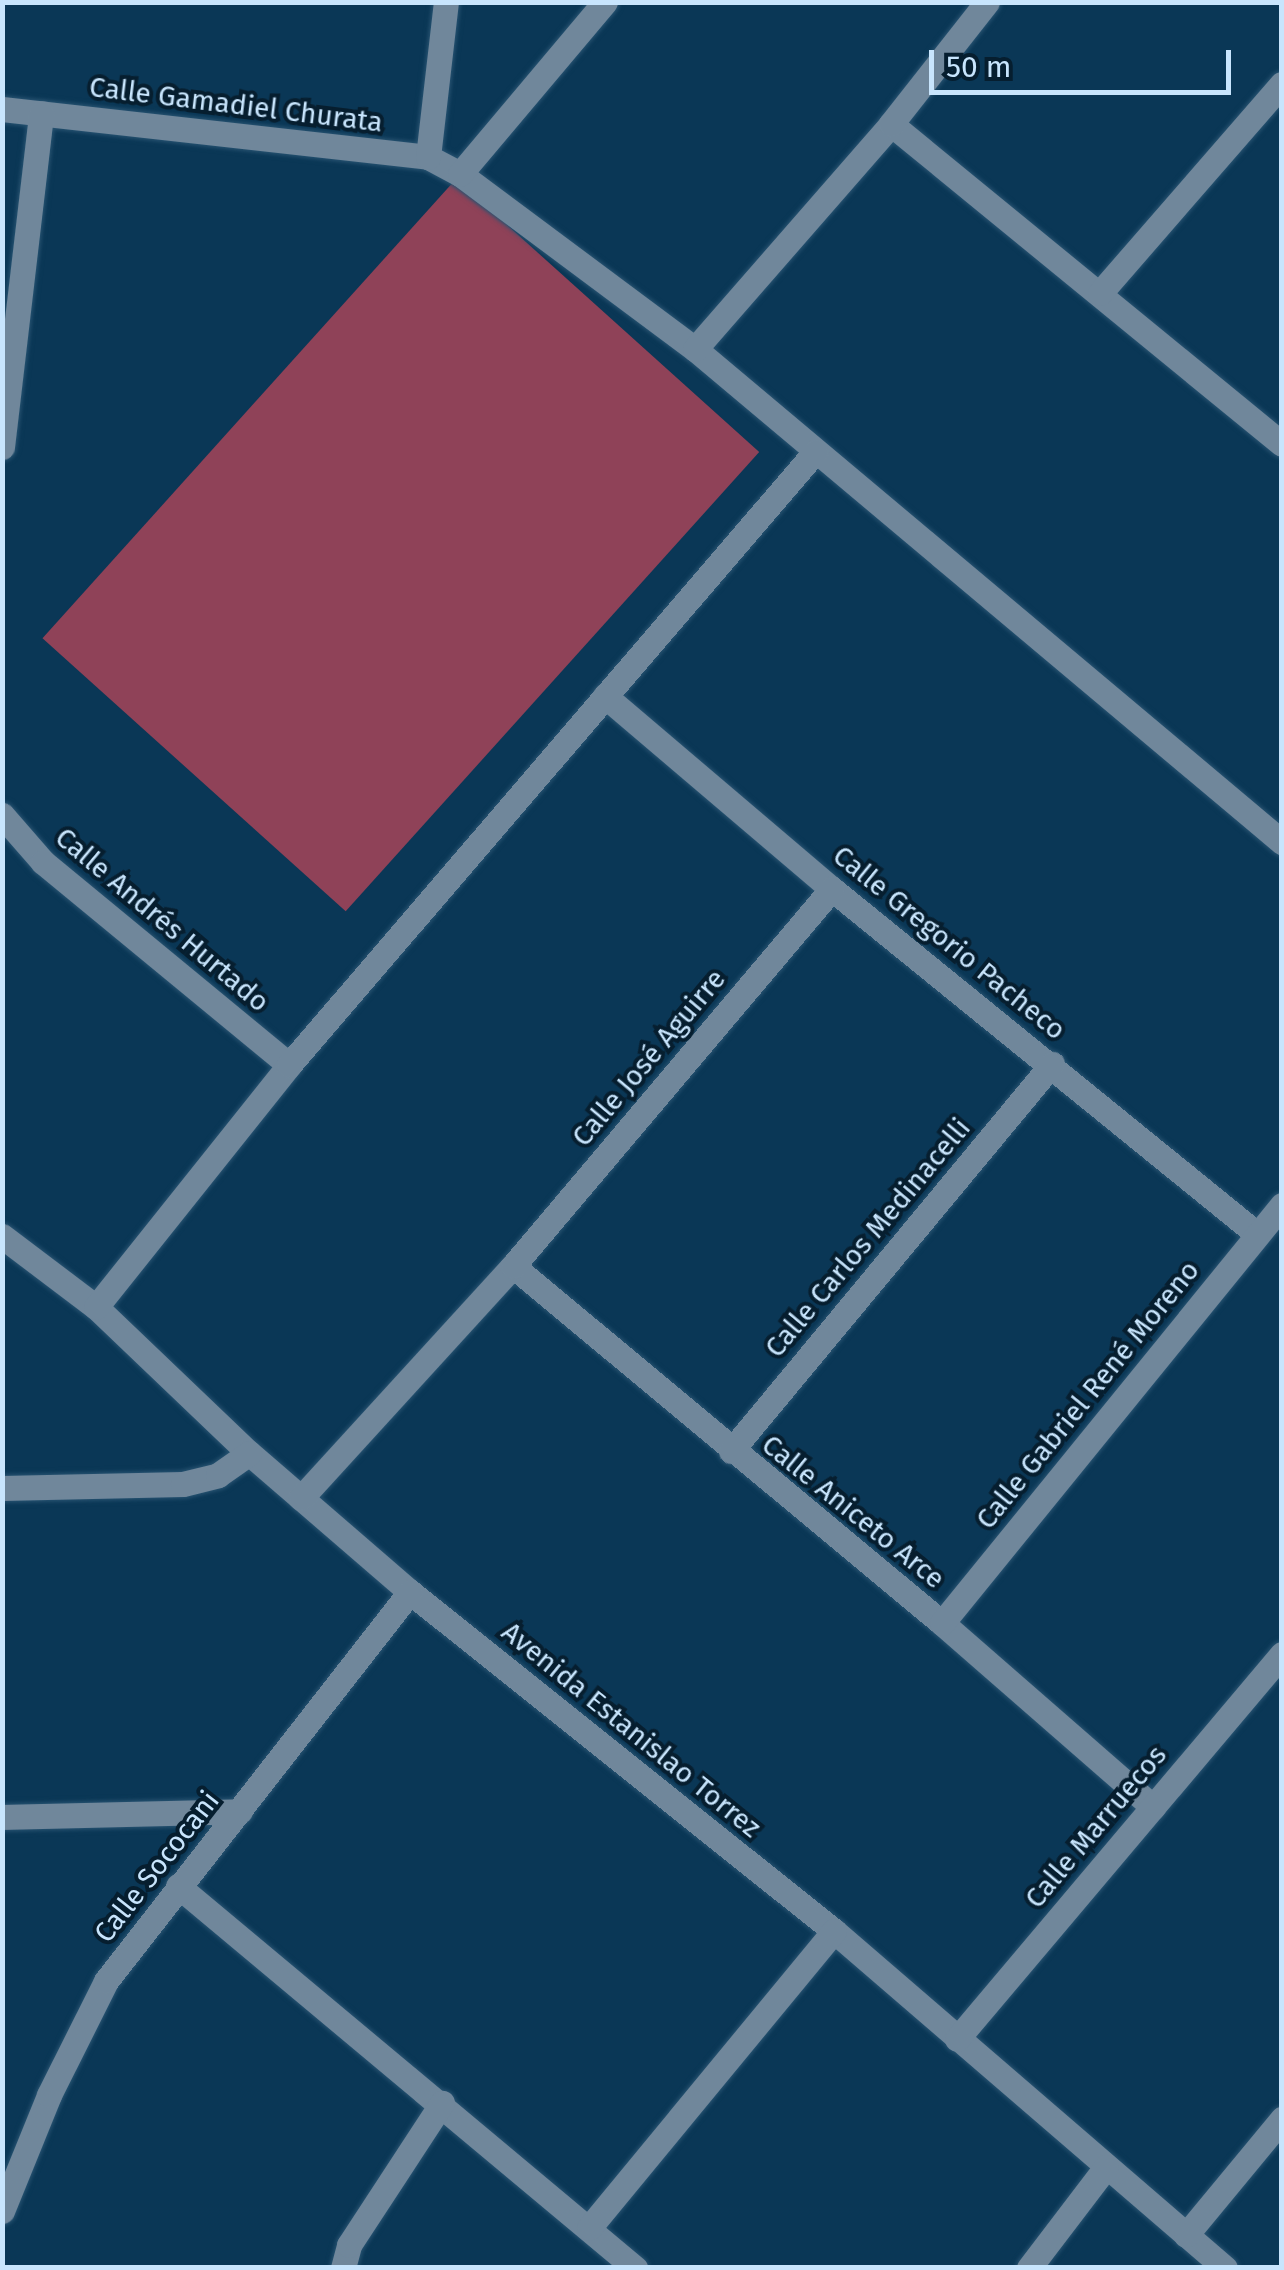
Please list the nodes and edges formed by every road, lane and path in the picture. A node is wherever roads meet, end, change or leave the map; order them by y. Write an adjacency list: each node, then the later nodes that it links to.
1 (446, 2): 8 (street)
2 (606, 2): 9 (street)
3 (988, 2): 7 (street)
4 (1282, 84): 10 (street)
5 (2, 109): 6 (street, Calle Gamadiel Churata)
6 (40, 113): 8 (street, Calle Gamadiel Churata); 13 (street)
7 (891, 124): 10 (street); 11 (street)
8 (428, 157): 9 (street, Calle Gamadiel Churata)
9 (460, 174): 11 (street, Calle Gamadiel Churata)
10 (1100, 293): 12 (street)
11 (695, 349): 14 (street, Calle Gamadiel Churata)
12 (1282, 444)
13 (2, 447)
14 (815, 452): 15 (street); 17 (street, Calle Gamadiel Churata)
15 (606, 696): 18 (street, Calle Gregorio Pacheco); 20 (street)
16 (2, 816): 20 (street, Calle Andrés Hurtado)
17 (1282, 842)
18 (832, 889): 19 (street, Calle Gregorio Pacheco); 24 (street, Calle José Aguirre)
19 (1052, 1064): 22 (street, Calle Gregorio Pacheco); 26 (street, Calle Carlos Medinacelli)
20 (289, 1065): 25 (street)
21 (1282, 1205): 22 (street, Calle Gabriel René Moreno)
22 (1257, 1234): 31 (street, Calle Gabriel René Moreno)
23 (2, 1236): 25 (street, Avenida Estanislao Torrez)
24 (513, 1266): 26 (street, Calle Aniceto Arce); 29 (street, Calle José Aguirre)
25 (96, 1308): 27 (street, Avenida Estanislao Torrez)
26 (731, 1450): 31 (street, Calle Aniceto Arce)
27 (250, 1452): 28 (street); 29 (street, Avenida Estanislao Torrez)
28 (2, 1488)
29 (301, 1498): 30 (street, Avenida Estanislao Torrez)
30 (410, 1592): 34 (street, Calle Sococani); 37 (street, Avenida Estanislao Torrez)
31 (942, 1623): 33 (street, Calle Aniceto Arce)
32 (1282, 1654): 33 (street, Calle Marruecos)
33 (1153, 1807): 38 (street, Calle Marruecos)
34 (240, 1811): 35 (street); 36 (street, Calle Sococani)
35 (2, 1817)
36 (178, 1886): 39 (street); 42 (street, Calle Sococani)
37 (834, 1931): 38 (street, Avenida Estanislao Torrez); 43 (street)
38 (957, 2040): 41 (street, Avenida Estanislao Torrez)
39 (442, 2103): 43 (street); 45 (street)
40 (1282, 2119): 44 (street)
41 (1106, 2167): 44 (street, Avenida Estanislao Torrez); 47 (street)
42 (2, 2210)
43 (589, 2228): 46 (street)
44 (1186, 2235): 48 (street, Avenida Estanislao Torrez)
45 (344, 2268)
46 (635, 2268)
47 (1029, 2268)
48 (1225, 2268)

